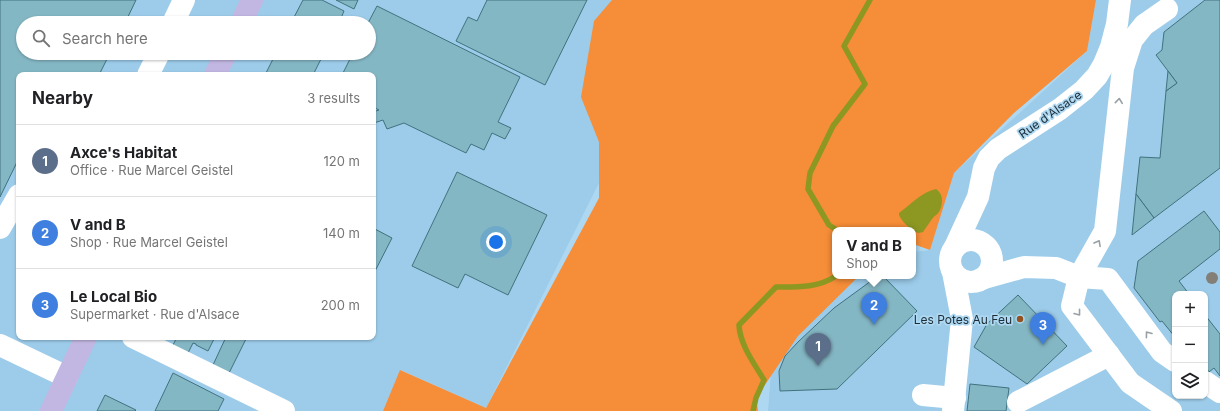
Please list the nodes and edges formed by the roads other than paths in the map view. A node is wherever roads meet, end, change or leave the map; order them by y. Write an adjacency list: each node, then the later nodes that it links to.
1 (184, 0): 5 (street)
2 (1120, 0): 7 (street, Rue d'Alsace)
3 (248, 1): 6 (main road)
4 (1167, 8): 7 (street)
5 (176, 16)
6 (243, 16)
7 (1119, 50): 12 (street, Rue d'Alsace); 20 (street, one-way to 7)
8 (156, 60): 10 (street)
9 (222, 60): 11 (main road)
10 (150, 72)
11 (216, 72)
12 (978, 197): 15 (street, Rue d'Alsace); 16 (street, Rue d'Alsace)
13 (16, 200): 14 (street)
14 (0, 228)
15 (985, 247): 16 (street); 18 (street); 21 (street)
16 (954, 249): 19 (street)
17 (1061, 252): 20 (street)
18 (1024, 267): 20 (street); 21 (street)
19 (953, 272): 21 (street); 22 (street)
20 (1079, 277): 26 (street, one-way to 26); 27 (street, one-way to 20)
21 (980, 280): 22 (street)
22 (962, 319): 33 (street)
23 (85, 340): 28 (main road)
24 (139, 340): 35 (street)
25 (0, 345): 28 (street)
26 (1110, 355): 32 (street); 36 (street)
27 (1172, 359)
28 (67, 377): 34 (main road)
29 (1208, 384): 30 (street)
30 (1220, 392)
31 (922, 395): 33 (street)
32 (1018, 402)
33 (954, 404)
34 (51, 411)
35 (284, 411)
36 (1172, 411)

